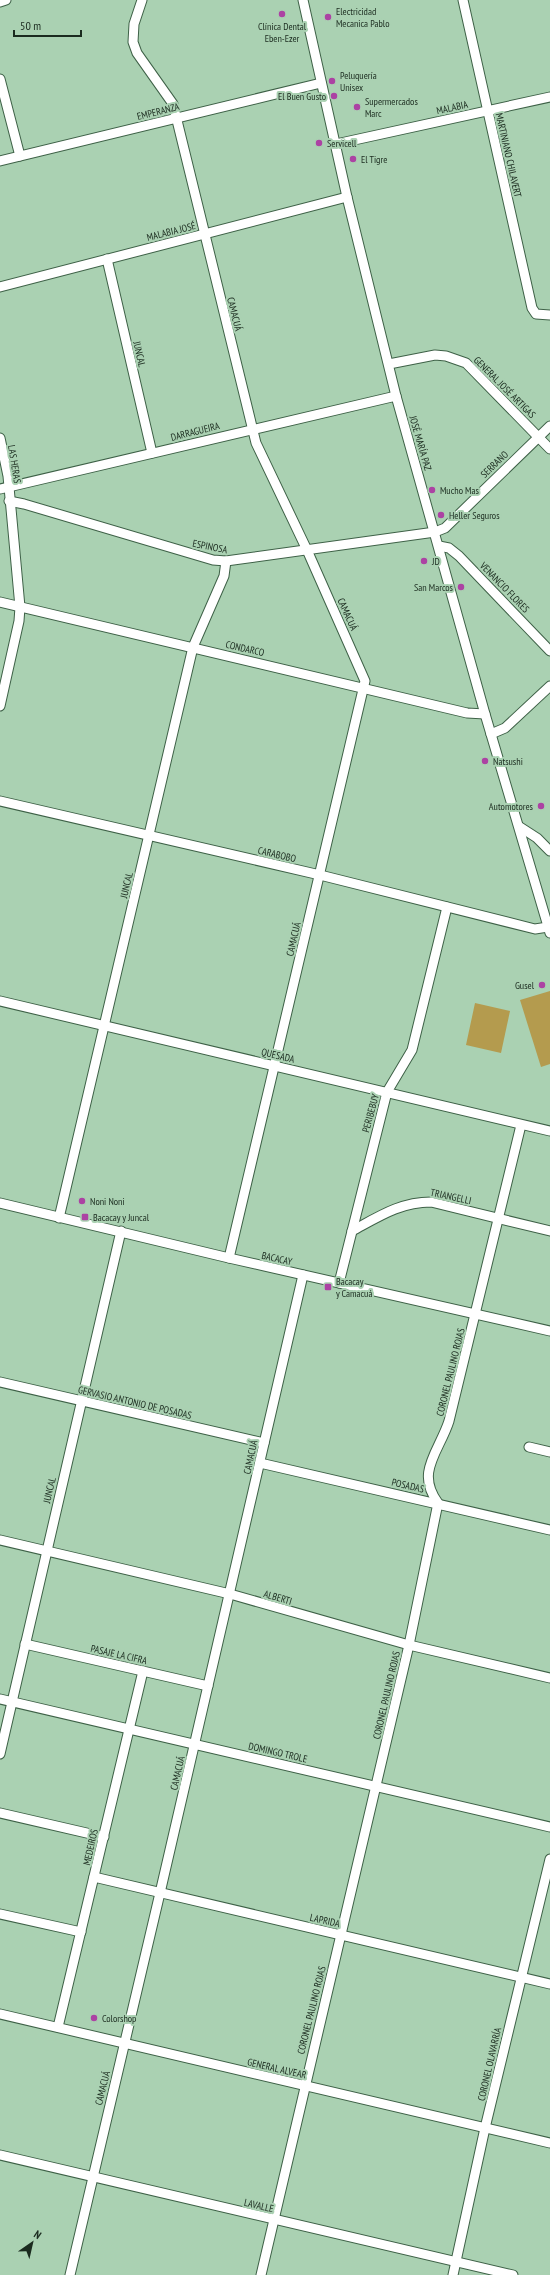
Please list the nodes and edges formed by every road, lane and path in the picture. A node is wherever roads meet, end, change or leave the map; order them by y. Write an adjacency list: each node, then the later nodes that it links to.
1 (6, 0): 5 (street)
2 (142, 0): 10 (street, CAMACUÁ)
3 (303, 0): 7 (street, JOSÉ MARÍA PAZ)
4 (463, 0): 9 (street, MARTINIANO CHILAVERT)
5 (0, 2)
6 (0, 79): 12 (street)
7 (321, 83): 10 (street, EMPERANZA); 11 (street, JOSÉ MARÍA PAZ)
8 (550, 97): 9 (street, MALABIA)
9 (487, 111): 11 (street, MALABIA); 18 (street, MARTINIANO CHILAVERT)
10 (177, 118): 12 (street, EMPERANZA); 15 (street, CAMACUÁ)
11 (336, 144): 14 (street, JOSÉ MARÍA PAZ)
12 (20, 156): 13 (street, EMPERANZA)
13 (0, 161)
14 (347, 197): 15 (street, MALABIA JOSÉ); 19 (street, JOSÉ MARÍA PAZ)
15 (204, 234): 16 (street, MALABIA JOSÉ); 22 (street, CAMACUÁ)
16 (107, 259): 17 (street, MALABIA JOSÉ); 26 (street, JUNCAL)
17 (0, 287)
18 (550, 315)
19 (388, 364): 20 (street, JOSÉ MARÍA PAZ); 23 (street, GENERAL JOSÉ ARTIGAS)
20 (396, 396): 22 (street, DARRAGUEIRA); 29 (street, JOSÉ MARÍA PAZ)
21 (550, 426): 23 (street, SERRANO)
22 (252, 429): 26 (street, DARRAGUEIRA); 31 (street, CAMACUÁ)
23 (538, 437): 25 (street, GENERAL JOSÉ ARTIGAS); 29 (street, SERRANO)
24 (0, 438): 27 (street, LAS HERAS)
25 (550, 449)
26 (152, 453): 27 (street, DARRAGUEIRA)
27 (4, 488): 28 (street, LAS HERAS)
28 (9, 501): 32 (street, ESPINOSA); 34 (street, LAS HERAS)
29 (435, 532): 30 (street, JOSÉ MARÍA PAZ); 31 (street, ESPINOSA)
30 (439, 546): 36 (street, VENANCIO FLORES); 40 (street, JOSÉ MARÍA PAZ)
31 (307, 550): 32 (street, ESPINOSA); 38 (street, CAMACUÁ)
32 (226, 561): 35 (street, JUNCAL)
33 (0, 602): 34 (street, CONDARCO)
34 (20, 607): 35 (street, CONDARCO); 39 (street, LAS HERAS)
35 (192, 648): 38 (street, CONDARCO); 44 (street, JUNCAL)
36 (550, 651)
37 (550, 686): 41 (street)
38 (364, 688): 40 (street, CONDARCO); 46 (street, CAMACUÁ)
39 (0, 706)
40 (485, 714): 41 (street, JOSÉ MARÍA PAZ)
41 (491, 734): 43 (street, JOSÉ MARÍA PAZ)
42 (0, 801): 44 (street, CARABOBO)
43 (520, 827): 45 (street); 48 (street, JOSÉ MARÍA PAZ)
44 (149, 836): 46 (street, CARABOBO); 50 (street, JUNCAL)
45 (550, 851)
46 (320, 875): 47 (street, CARABOBO); 51 (street, CAMACUÁ)
47 (447, 907): 48 (street, CARABOBO); 52 (street, PERIBEBUY)
48 (549, 930)
49 (0, 1001): 50 (street, QUESADA)
50 (105, 1026): 51 (street, QUESADA); 56 (street, JUNCAL)
51 (275, 1066): 52 (street, QUESADA); 61 (street, CAMACUÁ)
52 (387, 1092): 53 (street, QUESADA); 58 (street, PERIBEBUY)
53 (521, 1125): 54 (street, QUESADA); 57 (street, CORONEL PAULINO ROJAS)
54 (550, 1131)
55 (0, 1203): 56 (street, BACACAY)
56 (59, 1218): 60 (street, BACACAY)
57 (498, 1218): 58 (street, TRIANGELLI); 59 (street, TRIANGELLI); 64 (street, CORONEL PAULINO ROJAS)
58 (352, 1231): 63 (street, PERIBEBUY)
59 (550, 1231)
60 (121, 1232): 61 (street, BACACAY); 67 (street, JUNCAL)
61 (229, 1258): 62 (street, BACACAY)
62 (303, 1275): 63 (street, BACACAY); 68 (street, CAMACUÁ)
63 (339, 1283): 64 (street, BACACAY)
64 (476, 1315): 65 (street, BACACAY); 72 (street, CORONEL PAULINO ROJAS)
65 (550, 1331)
66 (0, 1382): 67 (street, GERVASIO ANTONIO DE POSADAS)
67 (82, 1400): 68 (street, GERVASIO ANTONIO DE POSADAS); 75 (street, JUNCAL)
68 (264, 1444): 71 (street, CAMACUÁ)
69 (529, 1447): 70 (street)
70 (550, 1452)
71 (260, 1463): 72 (street, POSADAS); 76 (street, CAMACUÁ)
72 (438, 1503): 73 (street, POSADAS); 78 (street, CORONEL PAULINO ROJAS)
73 (550, 1530)
74 (0, 1540): 75 (street, ALBERTI)
75 (47, 1550): 76 (street, ALBERTI); 77 (street, JUNCAL)
76 (230, 1594): 78 (street, ALBERTI); 81 (street, CAMACUÁ)
77 (25, 1644): 79 (street, PASAJE LA CIFRA); 83 (street, JUNCAL)
78 (409, 1645): 80 (street, ALBERTI); 87 (street, CORONEL PAULINO ROJAS)
79 (143, 1671): 81 (street, PASAJE LA CIFRA); 84 (street, MEDEIROS)
80 (550, 1678)
81 (208, 1686): 85 (street, CAMACUÁ)
82 (0, 1699): 83 (street, DOMINGO TROLE)
83 (12, 1702): 84 (street, DOMINGO TROLE); 86 (street, JUNCAL)
84 (129, 1728): 85 (street, DOMINGO TROLE); 90 (street, MEDEIROS)
85 (195, 1743): 87 (street, DOMINGO TROLE); 93 (street, CAMACUÁ)
86 (0, 1754)
87 (376, 1787): 89 (street, DOMINGO TROLE); 96 (street, CORONEL PAULINO ROJAS)
88 (0, 1813): 90 (street)
89 (550, 1827)
90 (104, 1837): 92 (street, MEDEIROS)
91 (550, 1859): 97 (street, CORONEL OLAVARRÍA)
92 (94, 1877): 93 (street, LAPRIDA); 95 (street, MEDEIROS)
93 (160, 1893): 96 (street, LAPRIDA); 101 (street, CAMACUÁ)
94 (0, 1914): 95 (street)
95 (80, 1932): 100 (street, MEDEIROS)
96 (341, 1936): 97 (street, LAPRIDA); 102 (street, CORONEL PAULINO ROJAS)
97 (521, 1978): 98 (street, LAPRIDA); 103 (street, CORONEL OLAVARRÍA)
98 (550, 1984)
99 (0, 2014): 100 (street, GENERAL ALVEAR)
100 (58, 2027): 101 (street, GENERAL ALVEAR)
101 (124, 2043): 102 (street, GENERAL ALVEAR); 106 (street, CAMACUÁ)
102 (304, 2086): 103 (street, GENERAL ALVEAR); 107 (street, CORONEL PAULINO ROJAS)
103 (485, 2128): 104 (street, GENERAL ALVEAR); 108 (street, CORONEL OLAVARRÍA)
104 (550, 2143)
105 (0, 2155): 106 (street, LAVALLE)
106 (92, 2177): 107 (street, LAVALLE); 109 (street, CAMACUÁ)
107 (274, 2220): 108 (street, LAVALLE); 110 (street, CORONEL PAULINO ROJAS)
108 (456, 2262): 111 (street, CORONEL OLAVARRÍA); 112 (street, LAVALLE)
109 (70, 2275)
110 (261, 2275)
111 (453, 2275)
112 (513, 2275)

